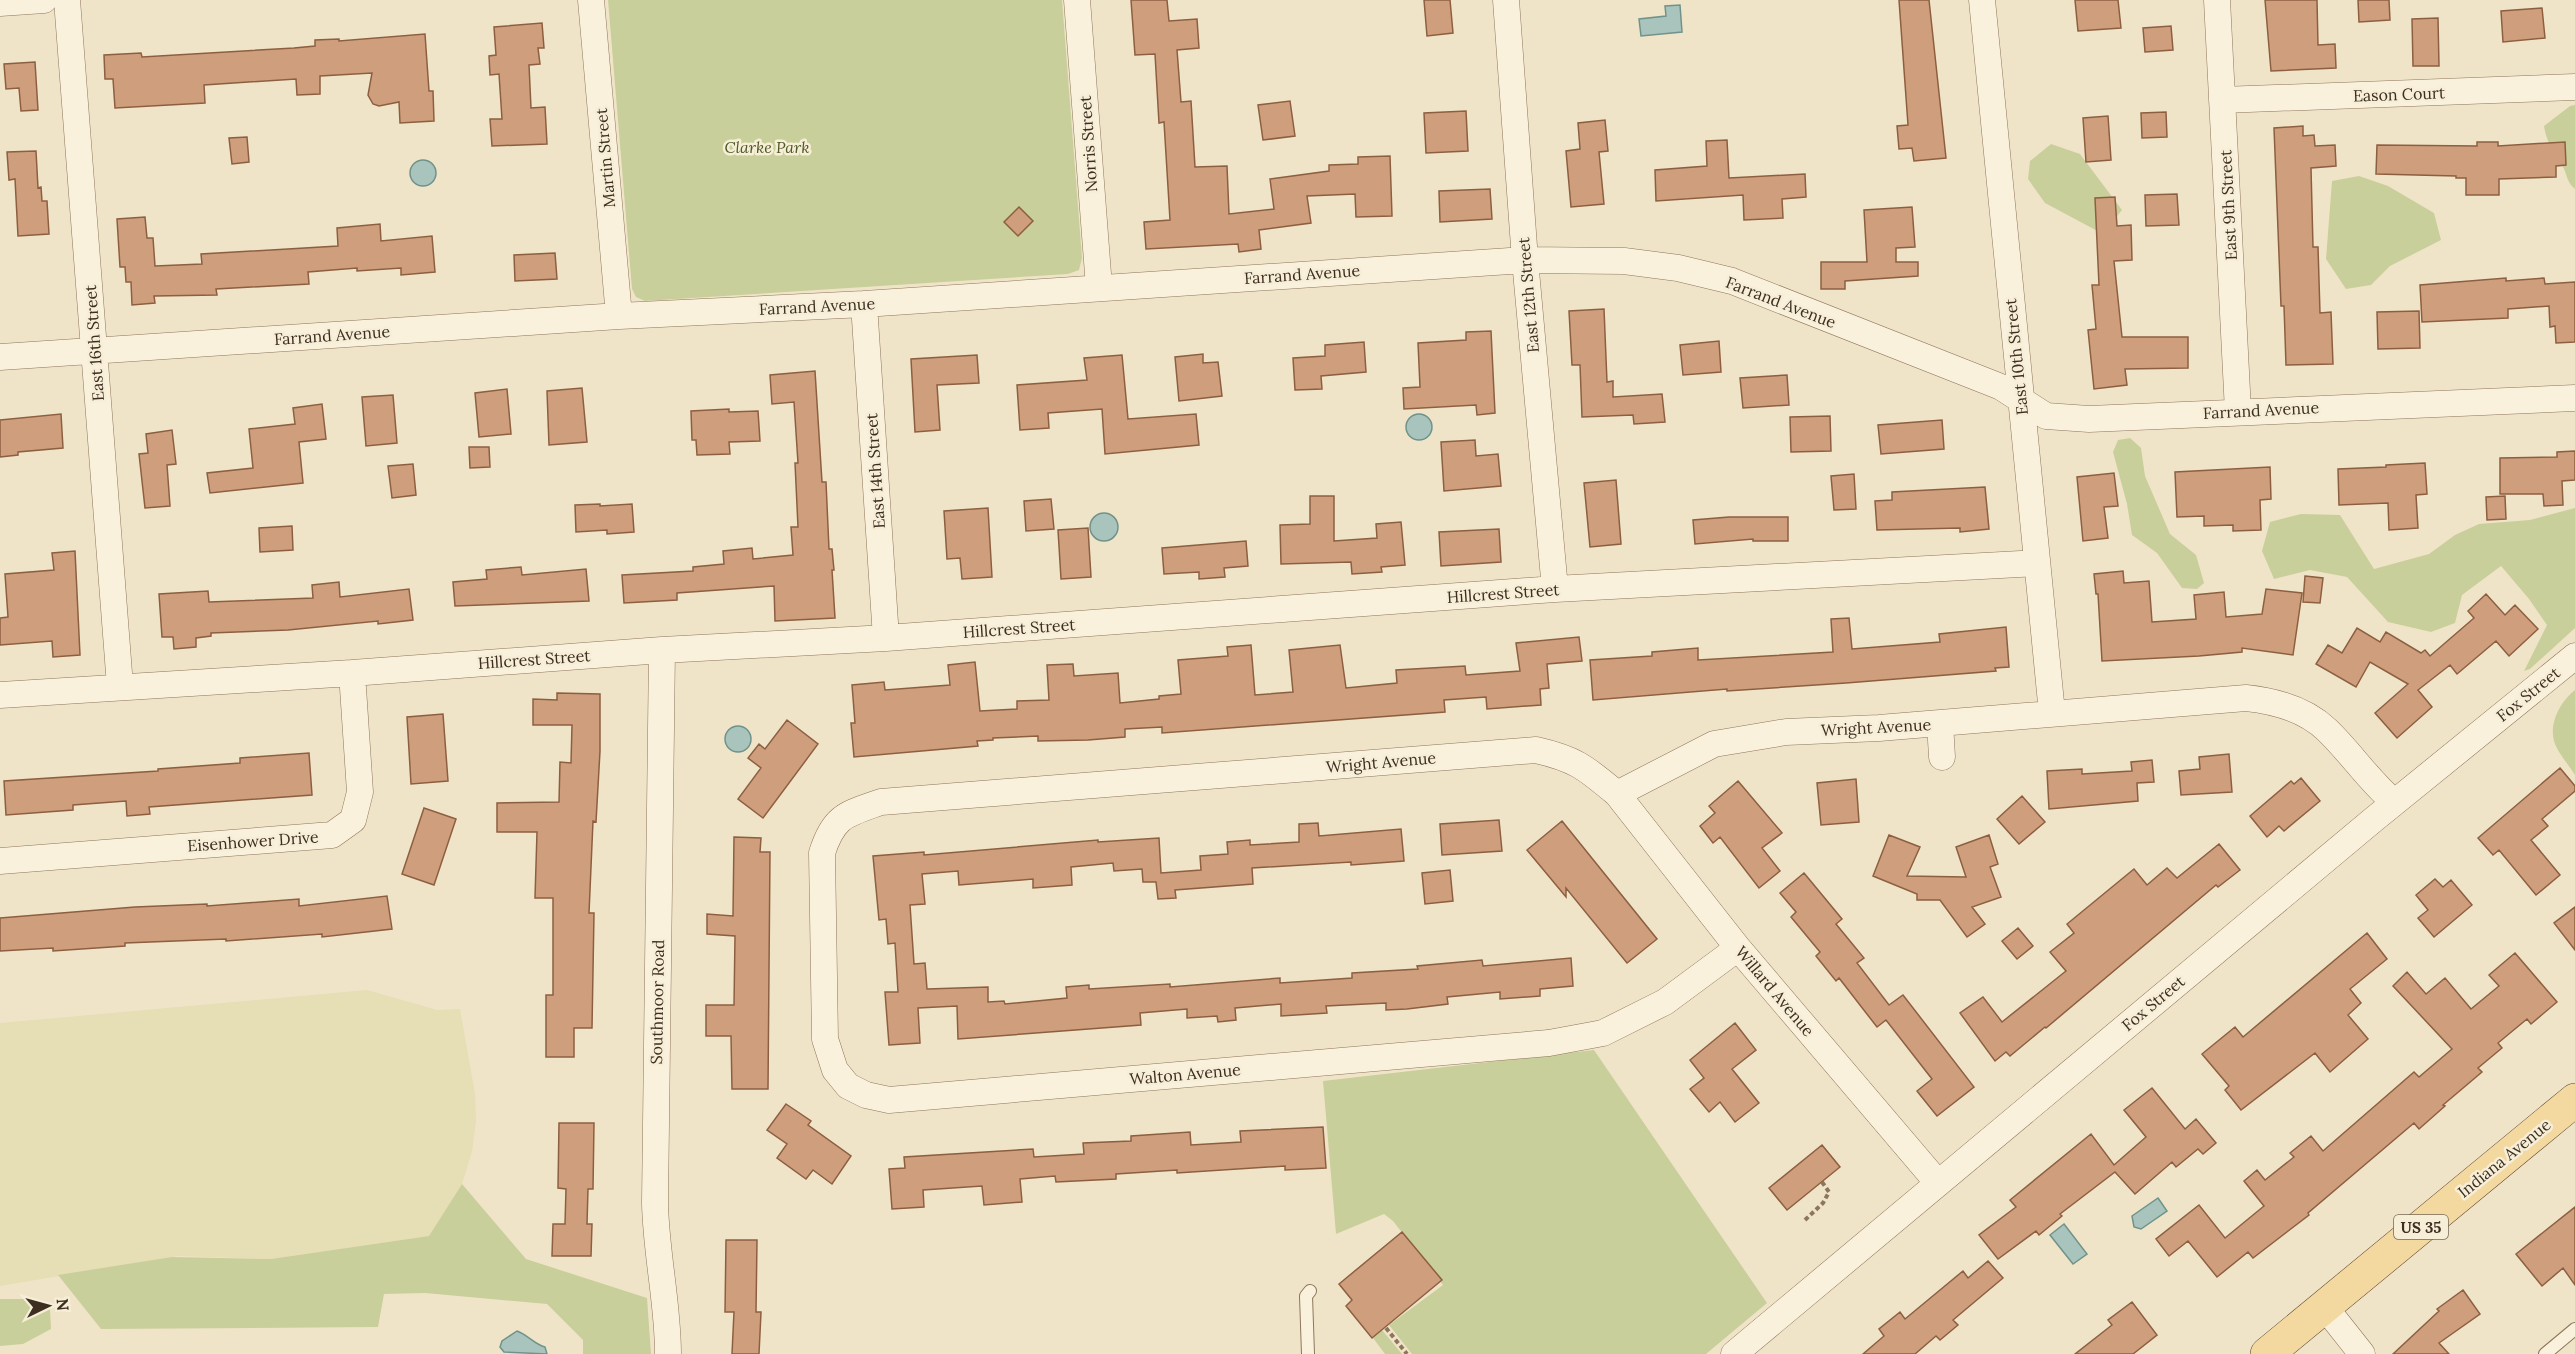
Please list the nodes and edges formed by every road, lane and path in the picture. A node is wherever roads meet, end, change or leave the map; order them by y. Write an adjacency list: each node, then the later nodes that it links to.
1 (44, 0): 8 (street)
2 (67, 0): 15 (street, East 16th Street)
3 (591, 0): 14 (street, Martin Street)
4 (1077, 0): 12 (street, Norris Street)
5 (1506, 0): 11 (street, East 12th Street)
6 (1982, 0): 17 (street, East 10th Street)
7 (2217, 0): 10 (street, East 9th Street)
8 (0, 3)
9 (2575, 87): 10 (street, Eason Court)
10 (2222, 100): 19 (street, East 9th Street)
11 (1525, 260): 12 (street, Farrand Avenue); 17 (street, Farrand Avenue); 21 (street, East 12th Street)
12 (1099, 287): 13 (street, Farrand Avenue)
13 (864, 304): 14 (street, Farrand Avenue); 22 (street, East 14th Street)
14 (619, 316): 15 (street, Farrand Avenue)
15 (95, 351): 16 (street, Farrand Avenue); 26 (street, East 16th Street)
16 (0, 357)
17 (2020, 397): 19 (street, Farrand Avenue); 20 (street, East 10th Street)
18 (2575, 398): 19 (street, Farrand Avenue)
19 (2238, 411)
20 (2037, 563): 21 (street, Hillcrest Street); 28 (street, East 10th Street)
21 (1554, 589): 22 (street, Hillcrest Street)
22 (886, 638): 23 (street, Hillcrest Street)
23 (662, 650): 25 (street, Hillcrest Street); 44 (street, Southmoor Road)
24 (2575, 656): 32 (street, Fox Street)
25 (352, 673): 26 (street, Hillcrest Street); 34 (street, Eisenhower Drive)
26 (120, 686): 27 (street, Hillcrest Street)
27 (0, 695)
28 (2052, 713): 29 (street, Wright Avenue); 32 (street, Wright Avenue)
29 (1940, 723): 30 (street, Wright Avenue); 31 (street, Wright Avenue)
30 (1942, 757)
31 (1617, 794): 33 (street, Wright Avenue); 35 (street, Willard Avenue)
32 (2394, 802): 38 (street, Fox Street)
33 (822, 853): 35 (street, Walton Avenue)
34 (0, 861)
35 (1738, 948): 38 (street, Willard Avenue)
36 (2575, 1100): 41 (main road, Indiana Avenue / US 35)
37 (1822, 1182): 39 (path)
38 (1938, 1183): 47 (street, Fox Street)
39 (1805, 1220)
40 (1310, 1291): 45 (lane)
41 (2324, 1306): 48 (main road, Indiana Avenue / US 35); 49 (street)
42 (1386, 1328): 46 (path)
43 (2575, 1329): 50 (lane)
44 (668, 1354)
45 (1308, 1354)
46 (1407, 1354)
47 (1734, 1354)
48 (2267, 1354)
49 (2362, 1354)
50 (2545, 1354)

